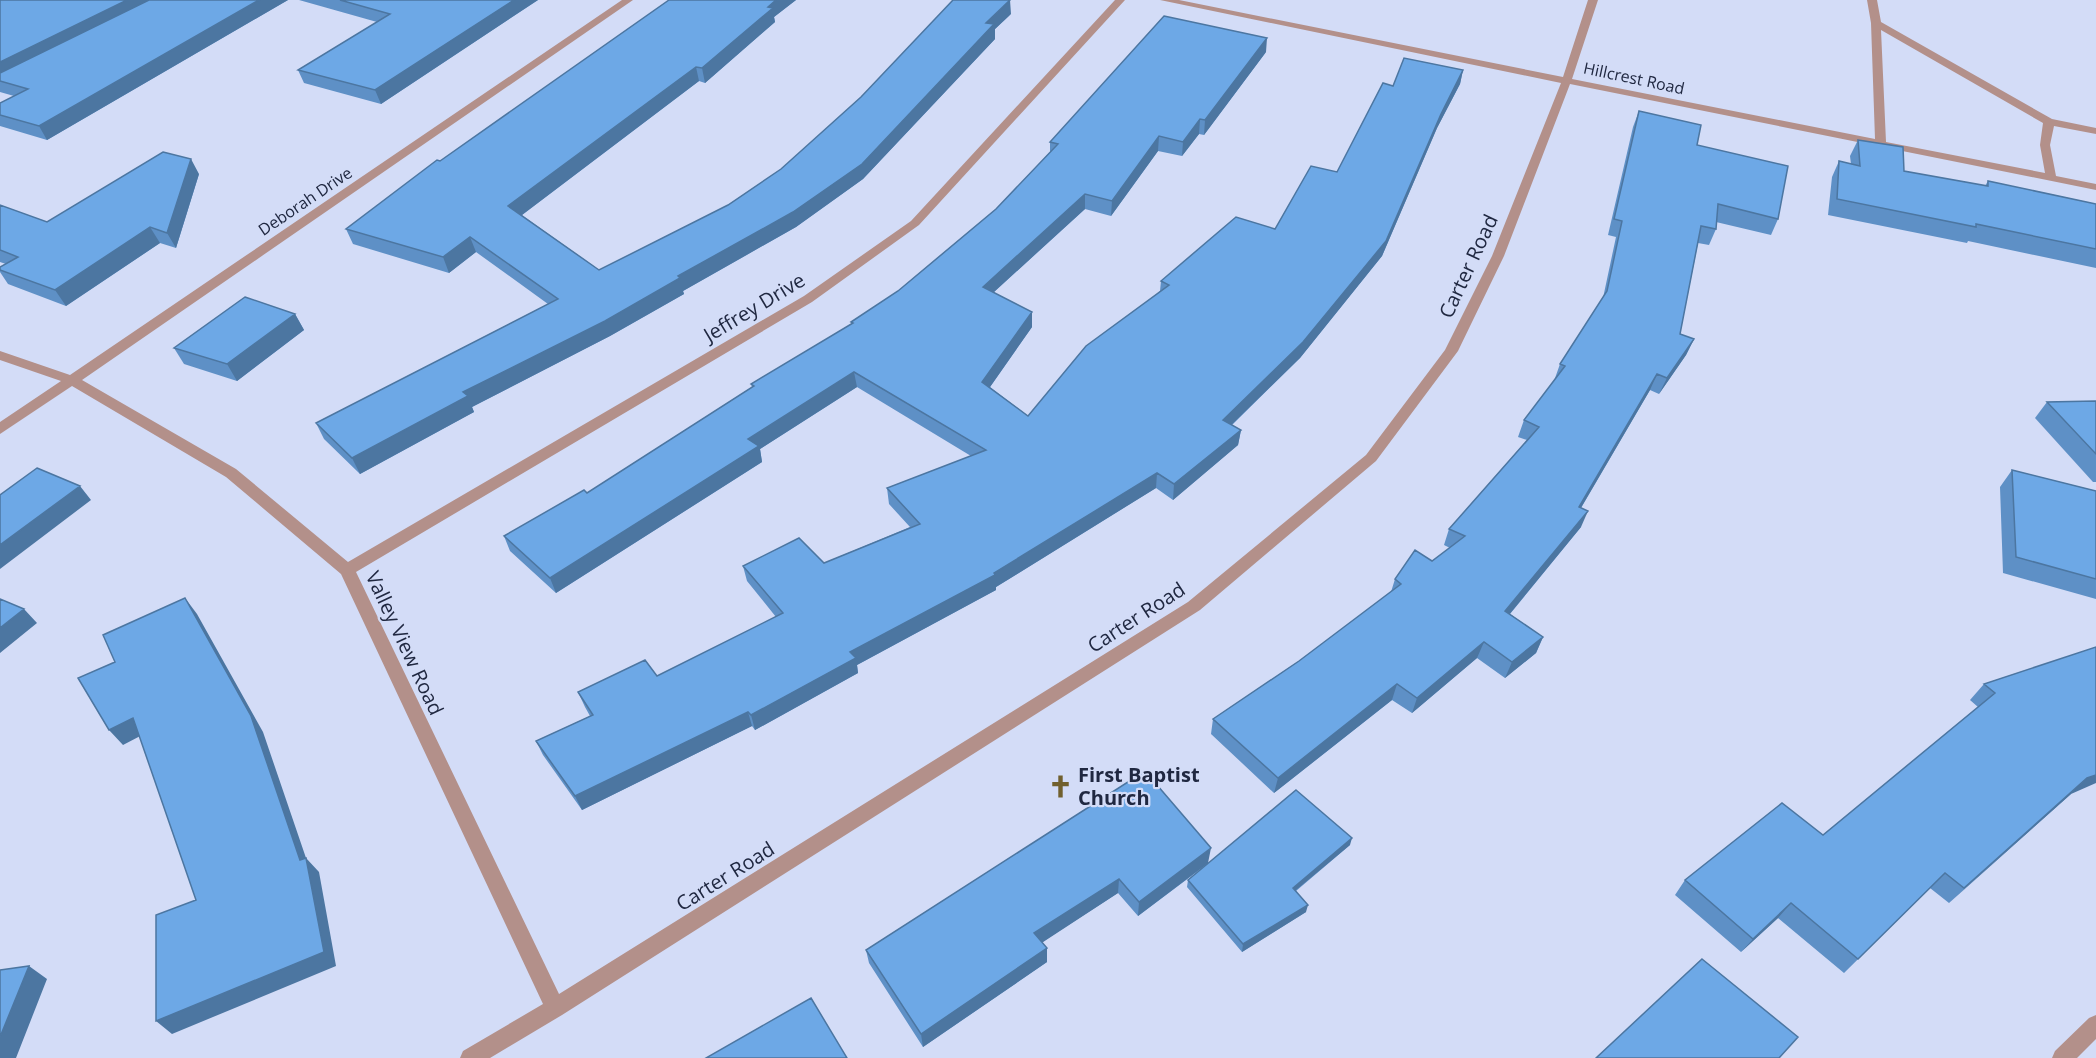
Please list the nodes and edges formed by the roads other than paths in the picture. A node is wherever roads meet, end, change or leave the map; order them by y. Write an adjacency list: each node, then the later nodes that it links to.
1 (628, 0): 14 (street, Deborah Drive)
2 (1120, 0): 16 (street, Jeffrey Drive)
3 (1165, 0): 7 (street, Hillcrest Road)
4 (1593, 0): 7 (street, Carter Road)
5 (1872, 0): 6 (street)
6 (1876, 23): 8 (street); 10 (street)
7 (1567, 80): 10 (street, Hillcrest Road); 17 (street, Carter Road)
8 (2049, 122): 9 (street); 11 (street)
9 (2096, 131)
10 (1881, 145): 11 (street, Hillcrest Road)
11 (2051, 178): 12 (street, Hillcrest Road)
12 (2096, 187)
13 (0, 355): 14 (street, Valley View Road)
14 (72, 380): 15 (street, Deborah Drive); 16 (street, Valley View Road)
15 (0, 429)
16 (347, 570): 17 (street, Valley View Road)
17 (555, 1008): 19 (street, Carter Road)
18 (2096, 1025): 20 (street)
19 (470, 1058)
20 (2062, 1058)

